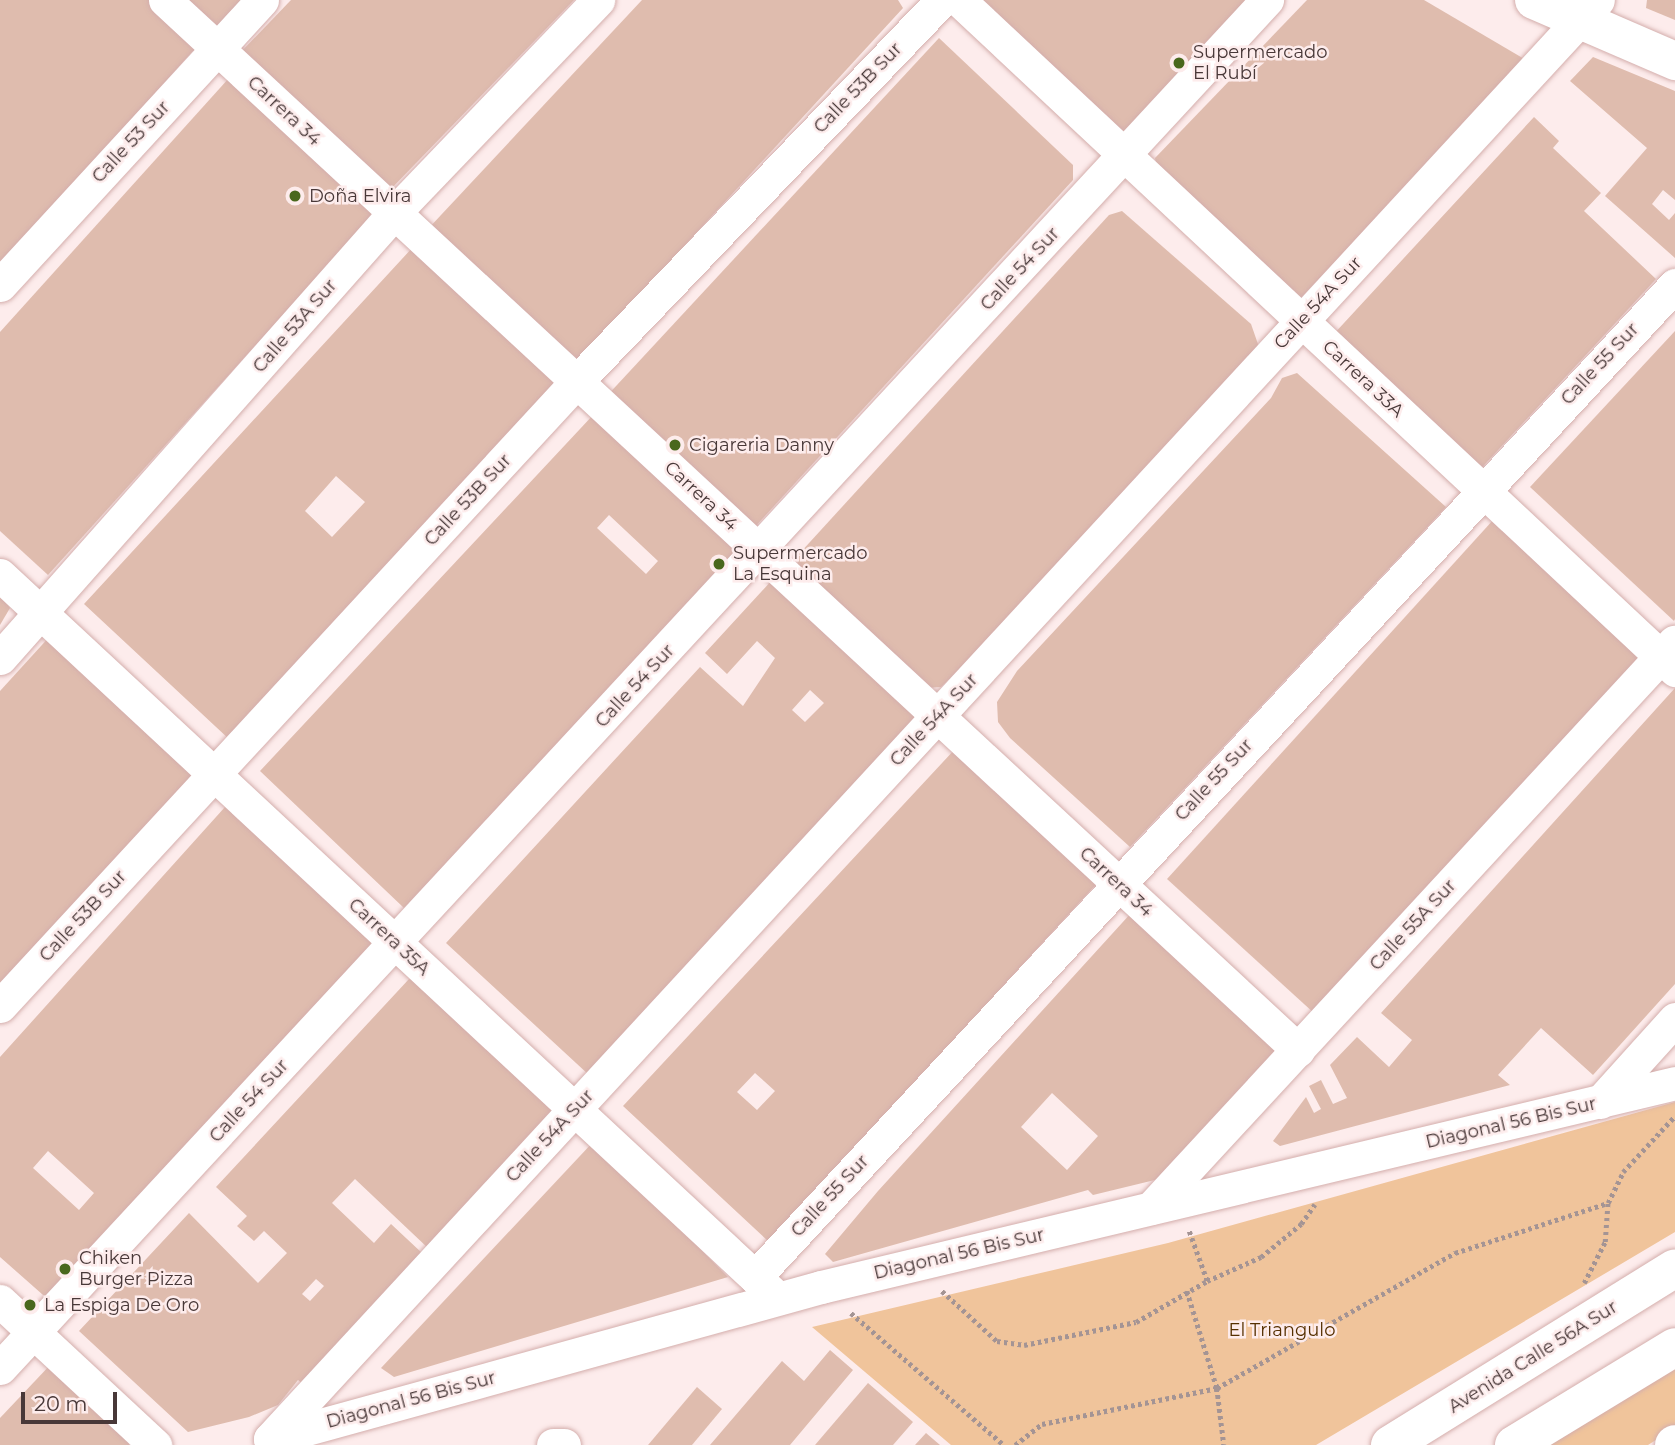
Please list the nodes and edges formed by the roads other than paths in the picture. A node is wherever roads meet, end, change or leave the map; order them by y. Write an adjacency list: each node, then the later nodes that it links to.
1 (165, 0): 9 (street, Carrera 34)
2 (262, 0): 9 (street, Calle 53 Sur)
3 (598, 0): 12 (street, Calle 53A Sur)
4 (943, 0): 16 (street, Calle 53B Sur)
5 (959, 0): 11 (street, Carrera 33A)
6 (1267, 0): 11 (street, Calle 54 Sur)
7 (1534, 0): 8 (main road)
8 (1589, 10): 10 (main road); 15 (street, Calle 54A Sur)
9 (217, 49): 12 (street, Carrera 34); 13 (street, Calle 53 Sur)
10 (1675, 61)
11 (1124, 156): 15 (street, Carrera 33A); 18 (street, Calle 54 Sur)
12 (394, 212): 16 (street, Carrera 34); 20 (street, Calle 53A Sur)
13 (0, 285)
14 (1675, 285): 17 (street, Calle 55 Sur)
15 (1301, 321): 17 (street, Carrera 33A); 23 (street, Calle 54A Sur)
16 (577, 382): 18 (street, Carrera 34); 24 (street, Calle 53B Sur)
17 (1481, 490): 21 (street, Carrera 33A); 25 (street, Calle 55 Sur)
18 (760, 551): 23 (street, Carrera 34); 26 (street, Calle 54 Sur)
19 (0, 575): 20 (street, Carrera 35A)
20 (42, 616): 22 (street, Calle 53A Sur); 24 (street, Carrera 35A)
21 (1670, 656): 29 (street, Calle 55A Sur)
22 (0, 659)
23 (938, 716): 25 (street, Carrera 34); 32 (street, Calle 54A Sur)
24 (214, 775): 26 (street, Carrera 35A); 27 (street, Calle 53B Sur)
25 (1118, 883): 29 (street, Carrera 34); 35 (street, Calle 55 Sur)
26 (397, 944): 32 (street, Carrera 35A); 38 (street, Calle 54 Sur)
27 (0, 1006)
28 (1675, 1019): 31 (street)
29 (1298, 1049): 33 (street, Calle 55A Sur)
30 (1675, 1083): 31 (street, Diagonal 56 Bis Sur)
31 (1600, 1102): 33 (street, Diagonal 56 Bis Sur)
32 (575, 1109): 35 (street, Carrera 35A); 41 (street, Calle 54A Sur)
33 (1165, 1205): 36 (street, Diagonal 56 Bis Sur)
34 (1675, 1268): 45 (main road, Avenida Calle 56A Sur)
35 (755, 1277): 36 (street, Carrera 35A)
36 (779, 1299): 41 (street, Diagonal 56 Bis Sur)
37 (0, 1301): 38 (street)
38 (34, 1332): 40 (street, Calle 54 Sur); 42 (street)
39 (1675, 1347): 46 (main road)
40 (0, 1368)
41 (259, 1442)
42 (155, 1445)
43 (553, 1445): 44 (street)
44 (564, 1445)
45 (1390, 1445)
46 (1514, 1445)

